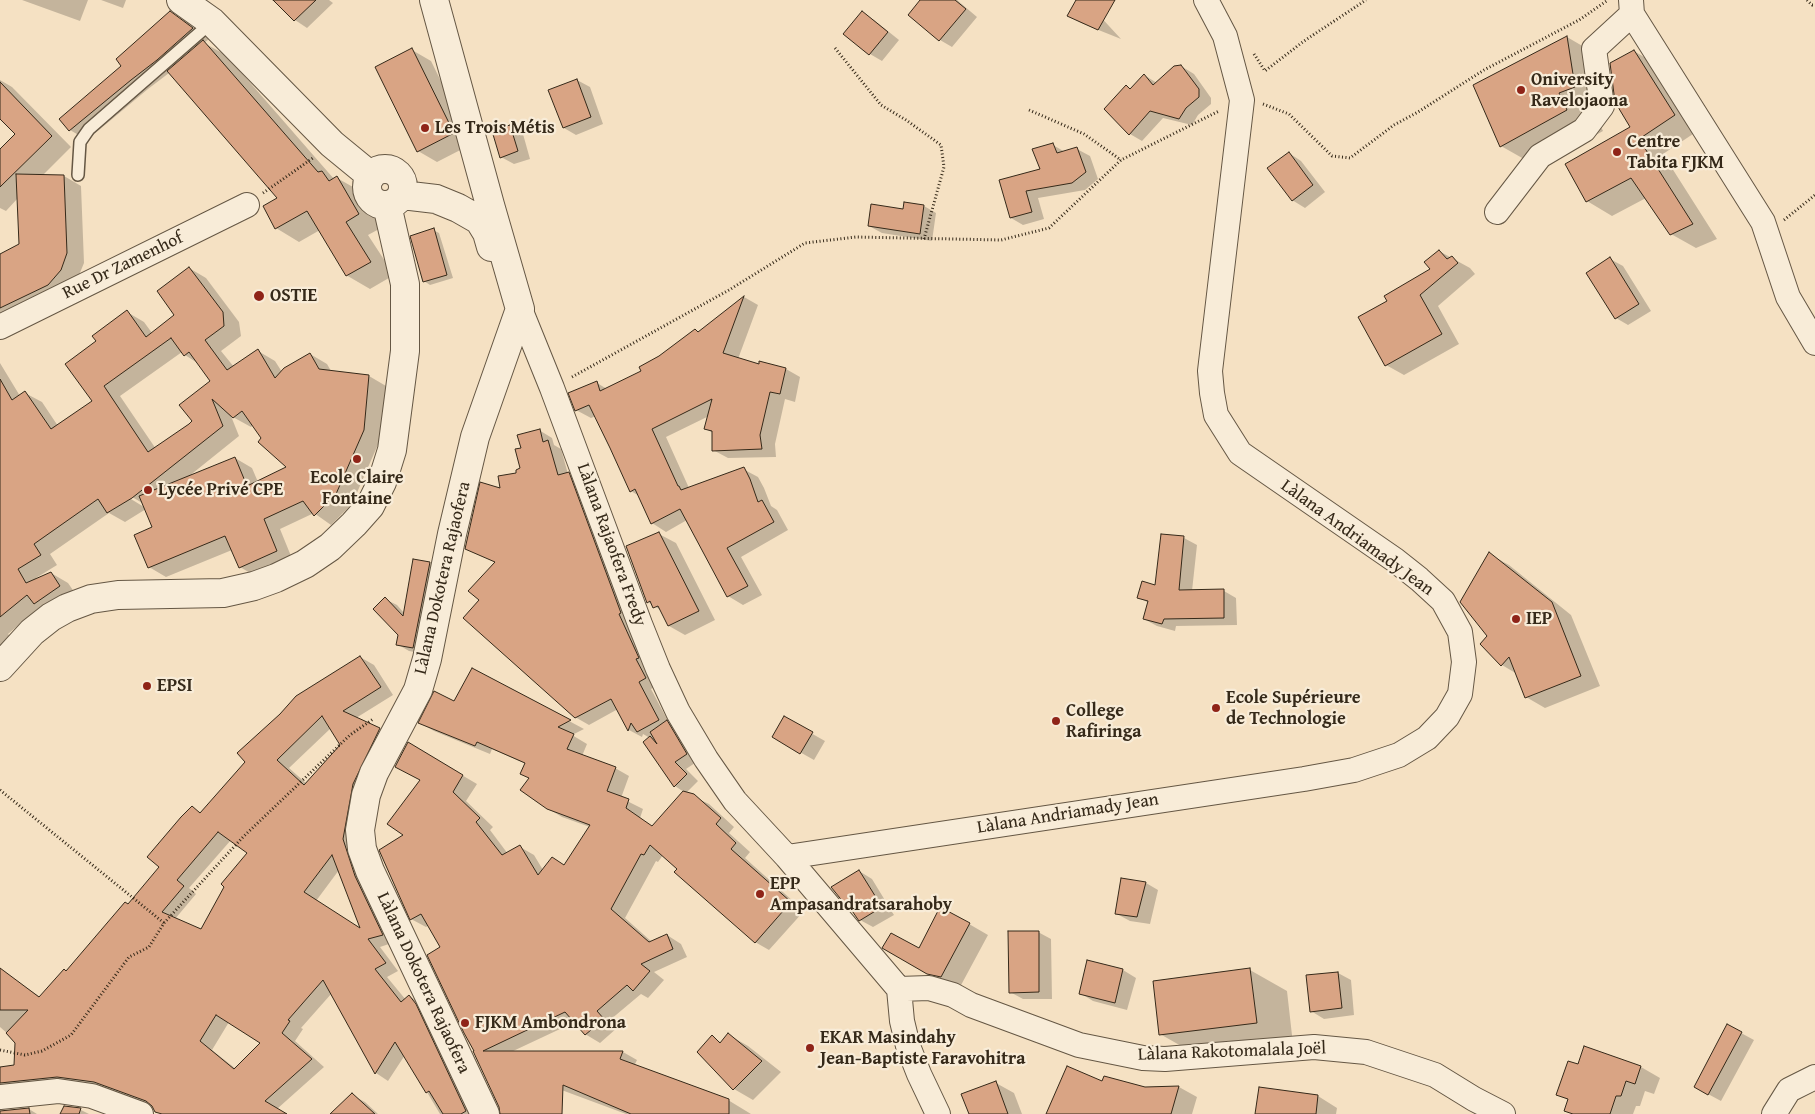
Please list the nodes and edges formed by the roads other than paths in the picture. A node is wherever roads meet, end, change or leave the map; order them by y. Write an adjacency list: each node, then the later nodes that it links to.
1 (181, 0): 5 (street)
2 (434, 0): 9 (street, Làlana Rajaofera Fredy)
3 (1206, 0): 15 (street, Làlana Andriamady Jean)
4 (1632, 7): 10 (street); 13 (street)
5 (212, 22): 6 (lane); 7 (street)
6 (78, 175)
7 (397, 197): 9 (street); 11 (street); 14 (street)
8 (247, 205): 12 (street, Rue Dr Zamenhof)
9 (490, 205): 11 (street, Làlana Rajaofera Fredy)
10 (1498, 212)
11 (520, 309): 15 (street, Làlana Rajaofera Fredy); 20 (street, Làlana Dokotera Rajaofera)
12 (0, 327)
13 (1815, 343)
14 (0, 667)
15 (787, 857): 16 (street, Làlana Rajaofera Fredy)
16 (899, 989): 21 (street); 22 (street, Làlana Rakotomalala Joël)
17 (1815, 1077): 23 (street)
18 (0, 1097): 19 (street)
19 (141, 1114)
20 (485, 1114)
21 (938, 1114)
22 (1503, 1114)
23 (1774, 1114)

